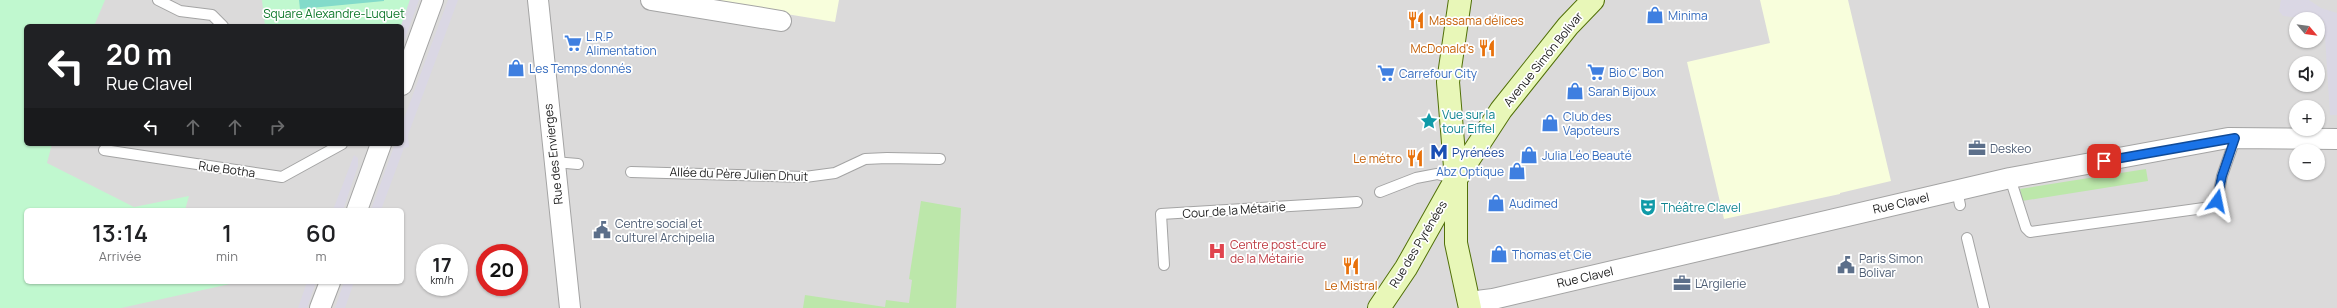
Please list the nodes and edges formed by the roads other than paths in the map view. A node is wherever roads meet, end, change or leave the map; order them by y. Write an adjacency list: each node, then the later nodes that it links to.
1 (158, 0): 8 (lane)
2 (433, 0): 9 (street)
3 (538, 0): 16 (street, Rue des Envierges)
4 (651, 0): 7 (street)
5 (1460, 0): 20 (main road)
6 (1593, 0): 20 (main road, Avenue Simón Bolívar)
7 (781, 21)
8 (221, 24)
9 (404, 80)
10 (2235, 138): 11 (street, Rue Clavel); 19 (street, Rue Clavel); 19 (lane)
11 (2337, 139)
12 (338, 146): 14 (lane, Rue Botha)
13 (378, 146): 23 (street)
14 (104, 150)
15 (940, 159): 18 (lane, Allée du Père Julien Dhuit)
16 (554, 162): 17 (lane); 29 (street, Rue des Envierges)
17 (578, 164)
18 (631, 172)
19 (2010, 178): 27 (street, Rue Clavel)
20 (1456, 179): 21 (lane); 27 (main road); 30 (main road, Rue des Pyrénées)
21 (1380, 192)
22 (1357, 202): 25 (lane, Cour de la Métairie)
23 (358, 208)
24 (1967, 238): 31 (lane)
25 (1164, 265)
26 (329, 284): 28 (street)
27 (1470, 305)
28 (320, 308)
29 (570, 308)
30 (1379, 308)
31 (1984, 308)

